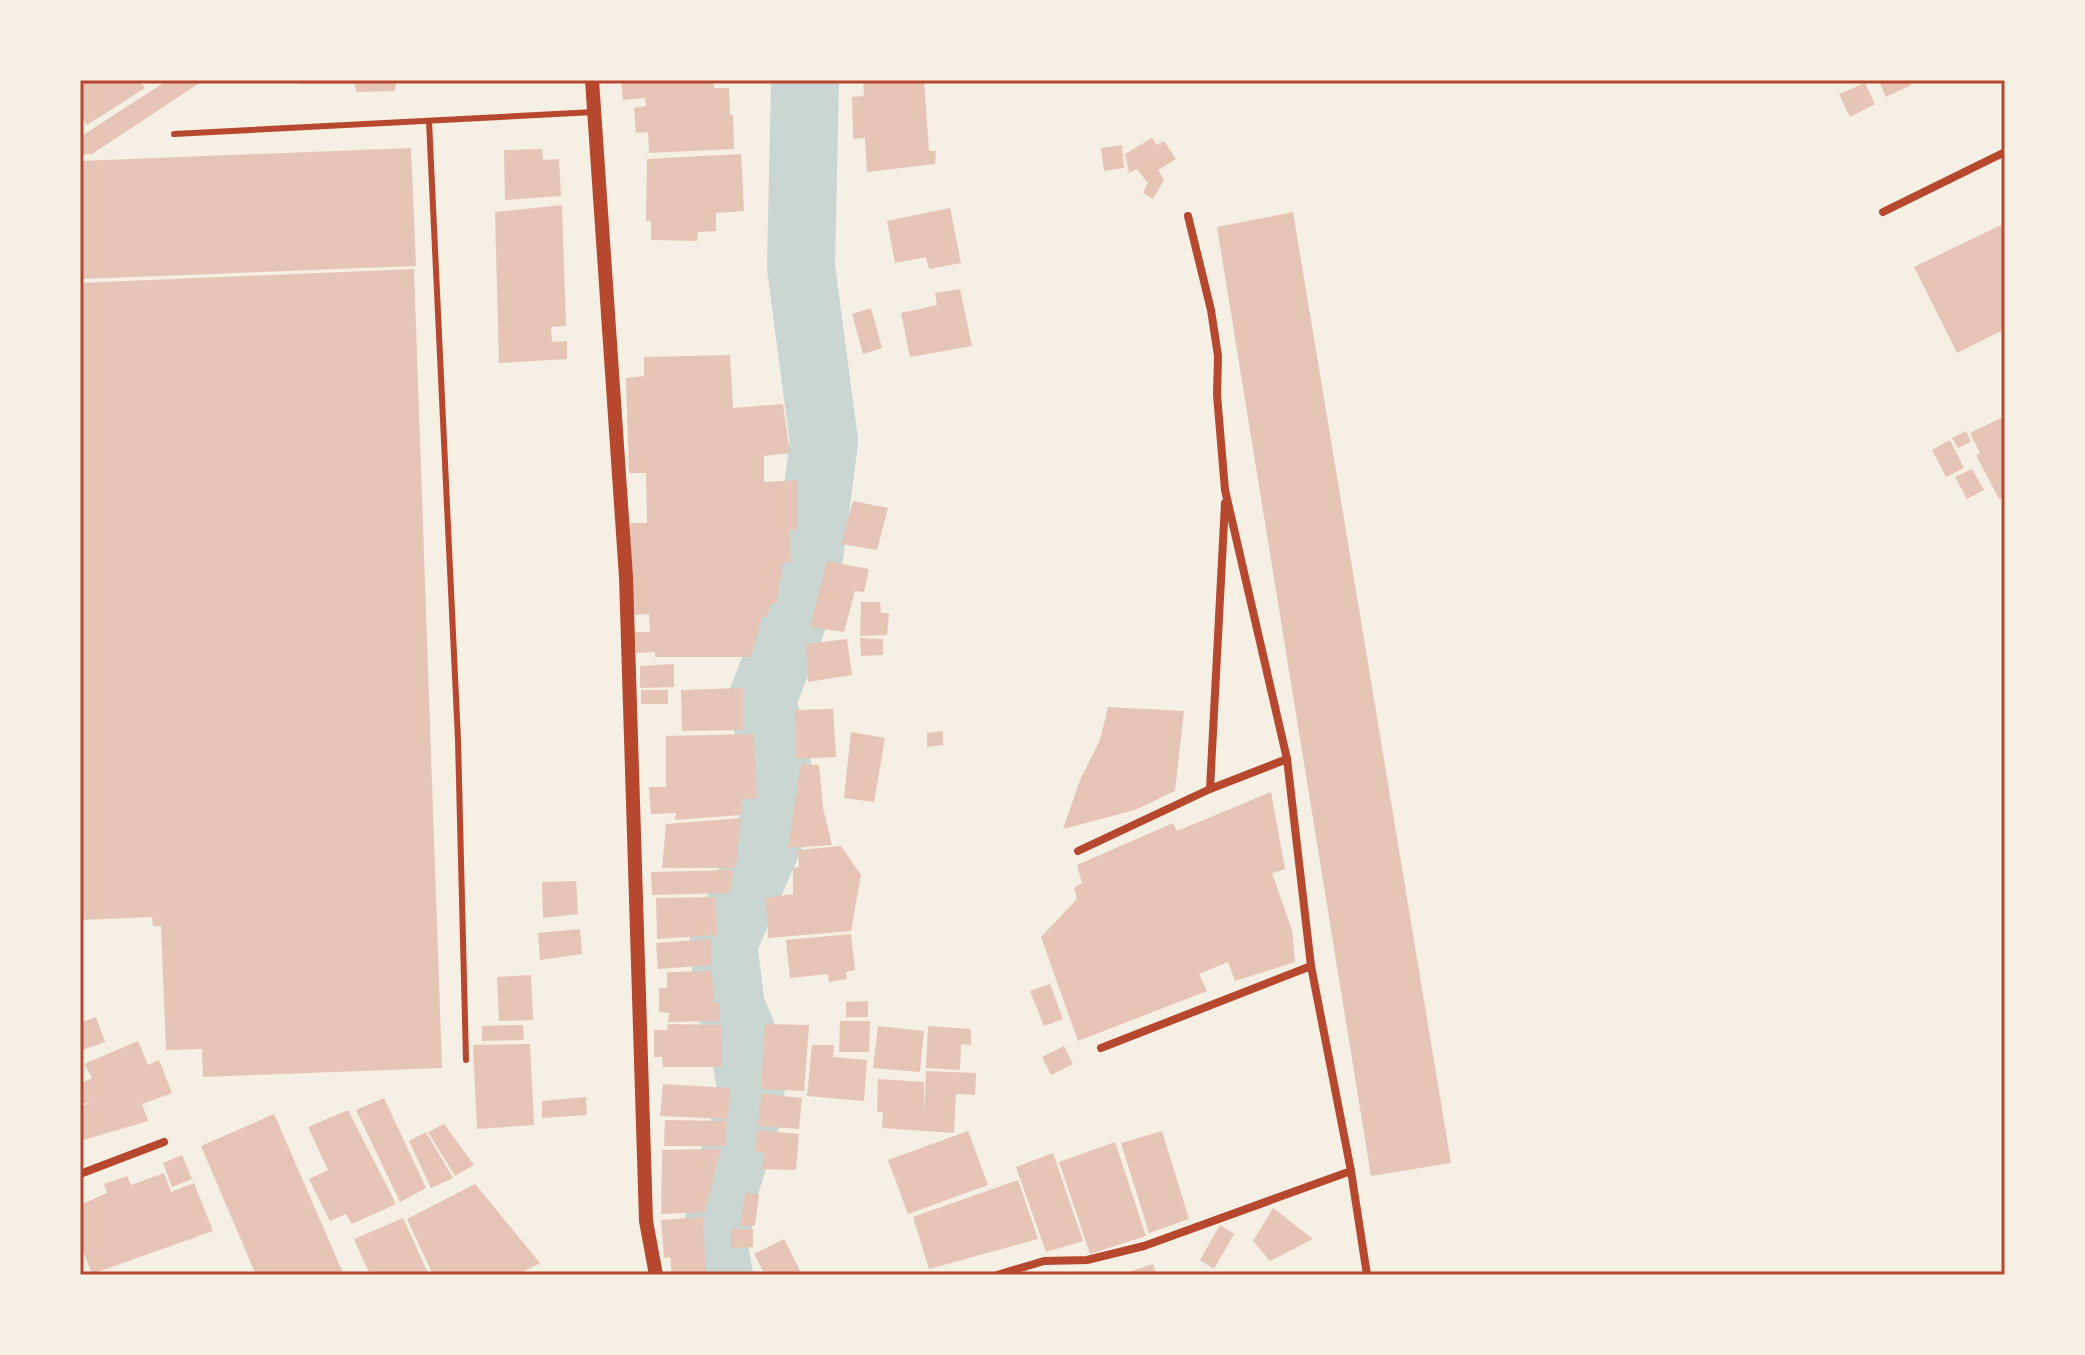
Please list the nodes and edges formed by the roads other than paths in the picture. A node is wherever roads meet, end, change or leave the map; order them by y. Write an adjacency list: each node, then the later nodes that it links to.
1 (592, 80): 2 (street)
2 (594, 112): 3 (lane); 18 (street)
3 (429, 121): 4 (lane); 14 (lane)
4 (174, 134)
5 (2005, 152): 6 (street)
6 (1883, 212)
7 (1188, 216): 8 (street)
8 (1225, 490): 9 (street); 10 (street)
9 (1287, 759): 10 (street); 12 (street)
10 (1210, 789): 11 (street)
11 (1078, 851)
12 (1311, 966): 13 (street); 16 (street)
13 (1101, 1048)
14 (466, 1060)
15 (164, 1142): 17 (street)
16 (1351, 1171): 19 (street); 20 (street)
17 (80, 1174)
18 (656, 1275)
19 (997, 1275)
20 (1367, 1275)

